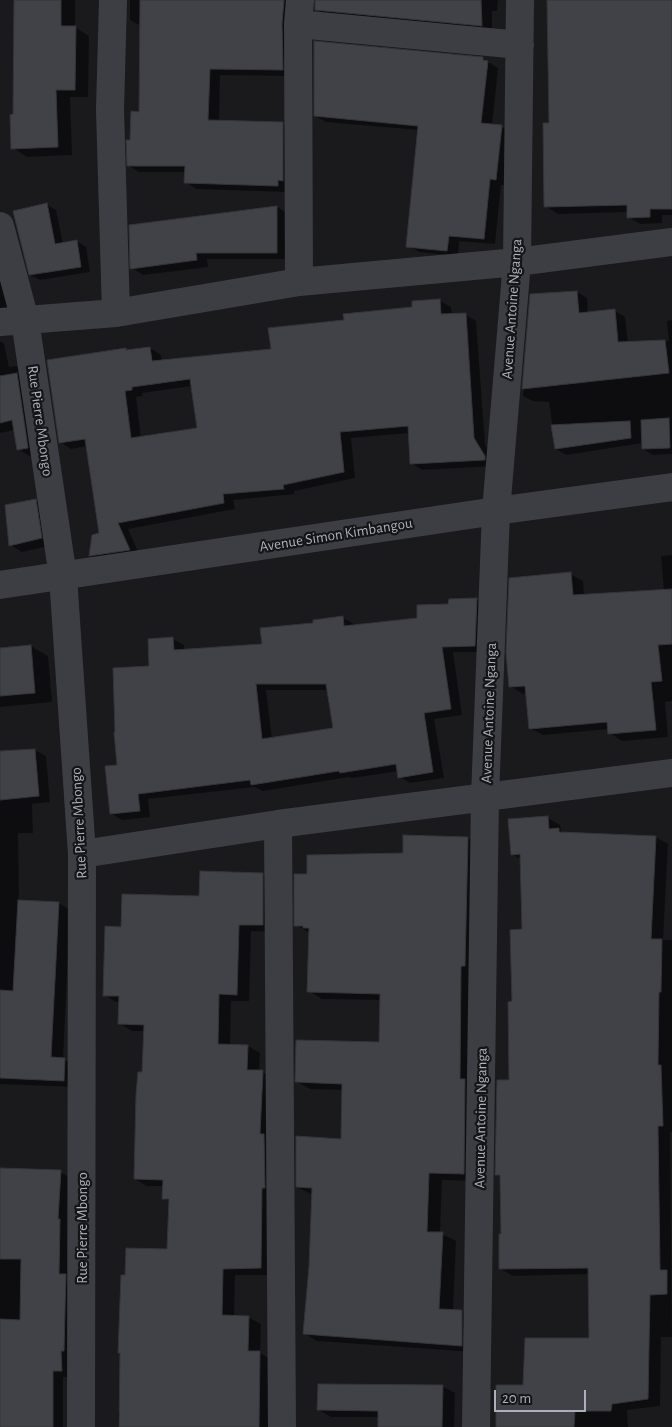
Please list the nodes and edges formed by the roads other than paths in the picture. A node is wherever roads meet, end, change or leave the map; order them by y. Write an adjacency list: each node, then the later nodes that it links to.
1 (113, 0): 9 (street)
2 (520, 0): 4 (street, Avenue Antoine Nganga)
3 (299, 12): 4 (street); 8 (street)
4 (520, 45): 7 (street, Avenue Antoine Nganga)
5 (0, 226): 10 (street, Rue Pierre Mbongo)
6 (672, 242): 7 (street)
7 (517, 262): 8 (street); 12 (street, Avenue Antoine Nganga)
8 (299, 282): 9 (street)
9 (116, 313): 10 (street)
10 (12, 321): 13 (street, Rue Pierre Mbongo)
11 (672, 487): 12 (street, Avenue Simon Kimbangou)
12 (496, 511): 13 (street, Avenue Simon Kimbangou); 16 (street, Avenue Antoine Nganga)
13 (63, 577): 14 (street, Avenue Simon Kimbangou); 18 (street, Rue Pierre Mbongo)
14 (0, 585)
15 (672, 773): 16 (street)
16 (486, 797): 17 (street); 21 (street, Avenue Antoine Nganga)
17 (278, 824): 18 (street); 20 (street)
18 (82, 854): 19 (street, Rue Pierre Mbongo)
19 (81, 1427)
20 (282, 1427)
21 (476, 1427)

